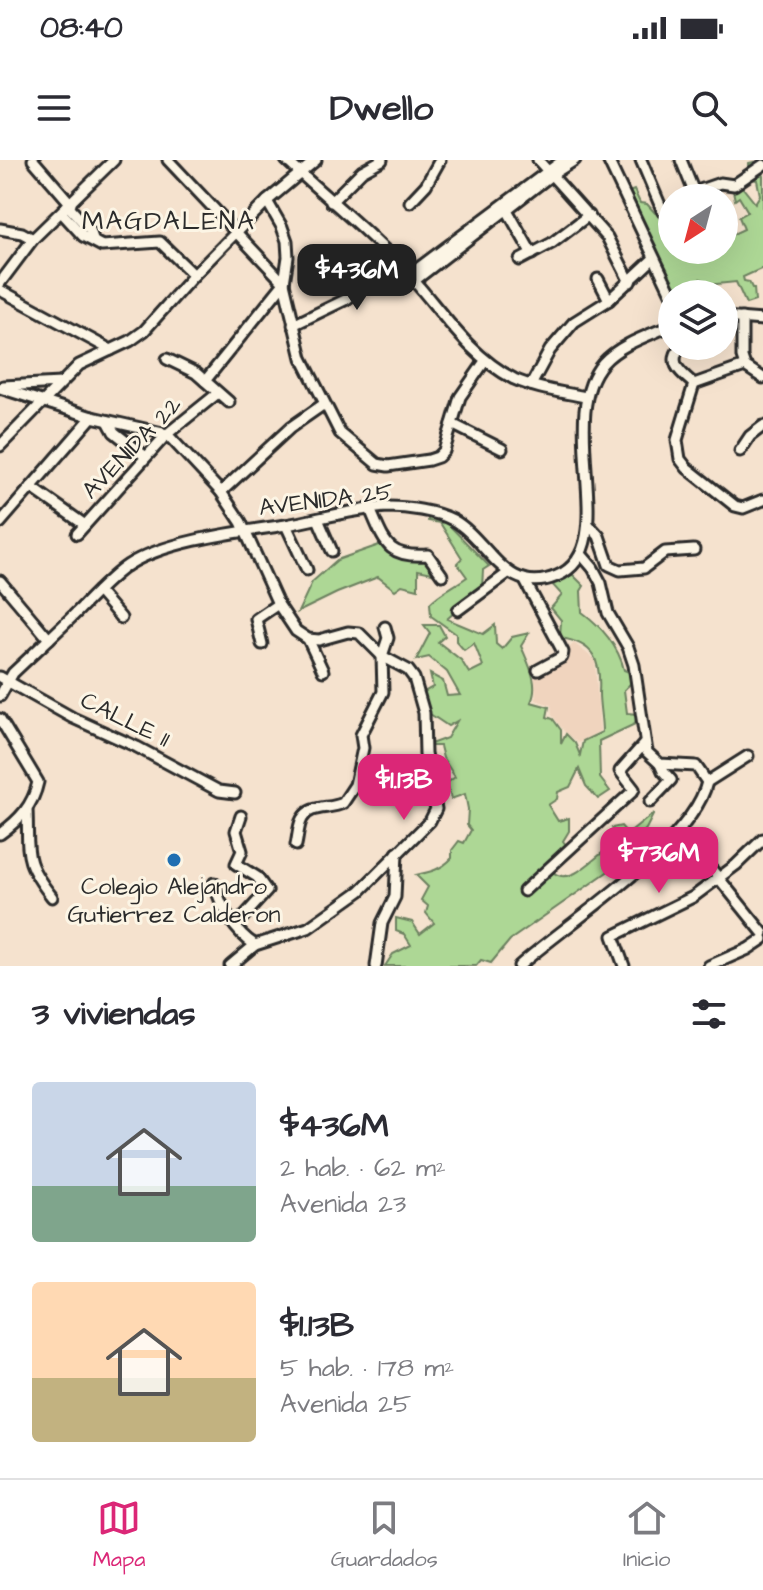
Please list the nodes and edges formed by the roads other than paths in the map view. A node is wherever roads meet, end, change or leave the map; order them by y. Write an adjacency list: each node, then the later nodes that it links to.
1 (33, 160): 22 (street)
2 (114, 160): 22 (street)
3 (168, 160): 25 (street)
4 (286, 160): 15 (street)
5 (316, 160): 15 (street)
6 (382, 160): 19 (street)
7 (440, 160): 20 (street)
8 (538, 160): 16 (street)
9 (563, 160): 16 (street)
10 (575, 160): 16 (street)
11 (608, 160): 28 (street)
12 (641, 160): 17 (street)
13 (681, 160): 14 (street)
14 (763, 165)
15 (301, 174): 18 (street); 19 (street)
16 (548, 174): 21 (street); 23 (street)
17 (658, 200)
18 (267, 201): 25 (street); 37 (street)
19 (331, 202): 29 (street)
20 (410, 202)
21 (506, 207): 27 (street); 32 (street)
22 (67, 208): 26 (street); 31 (street)
23 (589, 215): 27 (street); 35 (street)
24 (0, 229): 26 (street)
25 (237, 231): 31 (street); 37 (street)
26 (33, 239): 36 (street)
27 (532, 254): 30 (street)
28 (654, 258): 34 (street); 35 (street)
29 (395, 259): 32 (street); 43 (street)
30 (520, 260)
31 (194, 275): 45 (street)
32 (412, 278): 48 (street)
33 (598, 279): 39 (street)
34 (665, 280)
35 (630, 282): 39 (street)
36 (0, 283)
37 (284, 283): 43 (street); 51 (street)
38 (0, 290): 45 (street)
39 (609, 300): 54 (street)
40 (738, 318): 41 (street)
41 (742, 318): 42 (street); 49 (street)
42 (763, 320)
43 (293, 325): 60 (street)
44 (658, 331): 57 (street, AVENIDA 25)
45 (111, 350): 52 (street)
46 (167, 359): 51 (street)
47 (673, 360): 53 (street)
48 (485, 361): 54 (street); 63 (street)
49 (745, 366): 50 (street); 53 (street)
50 (761, 374)
51 (205, 381): 56 (street)
52 (61, 383): 55 (street); 58 (street)
53 (694, 384): 72 (street)
54 (531, 385): 57 (street)
55 (0, 387): 58 (street)
56 (218, 393): 59 (street); 65 (street, AVENIDA 22)
57 (585, 397): 78 (street, AVENIDA 25)
58 (45, 401): 61 (street); 66 (street)
59 (229, 402)
60 (324, 404): 63 (street); 71 (street)
61 (92, 417): 62 (street); 70 (street)
62 (108, 421): 65 (street); 69 (street)
63 (452, 424): 67 (street)
64 (763, 426): 68 (street)
65 (167, 434): 69 (street, AVENIDA 22); 71 (street)
66 (0, 446)
67 (502, 449)
68 (740, 451)
69 (146, 457): 76 (street, AVENIDA 22)
70 (31, 487): 75 (street); 76 (street)
71 (221, 492): 79 (street)
72 (763, 500)
73 (370, 509): 74 (street, AVENIDA 25); 85 (street, AVENIDA 25); 86 (street)
74 (318, 519): 77 (street, AVENIDA 25); 82 (street)
75 (0, 523)
76 (85, 525): 80 (street, AVENIDA 22)
77 (286, 525): 79 (street, AVENIDA 25); 84 (street)
78 (589, 525): 81 (street); 83 (street, AVENIDA 25)
79 (245, 531): 89 (street, AVENIDA 25); 90 (street)
80 (77, 534)
81 (694, 550)
82 (332, 551)
83 (581, 554): 87 (street, AVENIDA 25); 103 (street)
84 (307, 570)
85 (508, 573): 87 (street, AVENIDA 25); 91 (street)
86 (442, 575)
87 (524, 579): 98 (street)
88 (0, 581): 94 (street)
89 (98, 591): 92 (street); 94 (street, AVENIDA 25)
90 (278, 604): 95 (street); 96 (street)
91 (458, 610)
92 (121, 618)
93 (385, 627): 97 (street)
94 (49, 639): 100 (street, AVENIDA 25)
95 (308, 639): 97 (street); 99 (street)
96 (262, 644)
97 (382, 656): 114 (street); 115 (street)
98 (538, 670)
99 (323, 671)
100 (4, 678): 101 (street); 107 (street, CALLE 11)
101 (0, 696)
102 (0, 719): 109 (street)
103 (644, 744): 105 (street); 118 (street)
104 (748, 756): 106 (street)
105 (660, 764): 106 (street); 108 (street)
106 (707, 782): 111 (street)
107 (235, 793)
108 (650, 802)
109 (27, 809): 112 (street); 119 (street)
110 (241, 816): 120 (street)
111 (680, 830): 116 (street); 125 (street)
112 (0, 834)
113 (763, 839): 116 (street)
114 (296, 845)
115 (397, 853): 122 (street); 124 (street)
116 (719, 878): 121 (street); 126 (street)
117 (214, 883): 120 (street)
118 (524, 891)
119 (52, 897)
120 (235, 926): 122 (street)
121 (763, 936): 127 (street)
122 (255, 945): 123 (street)
123 (230, 966)
124 (376, 966)
125 (519, 966)
126 (624, 966)
127 (709, 966)

